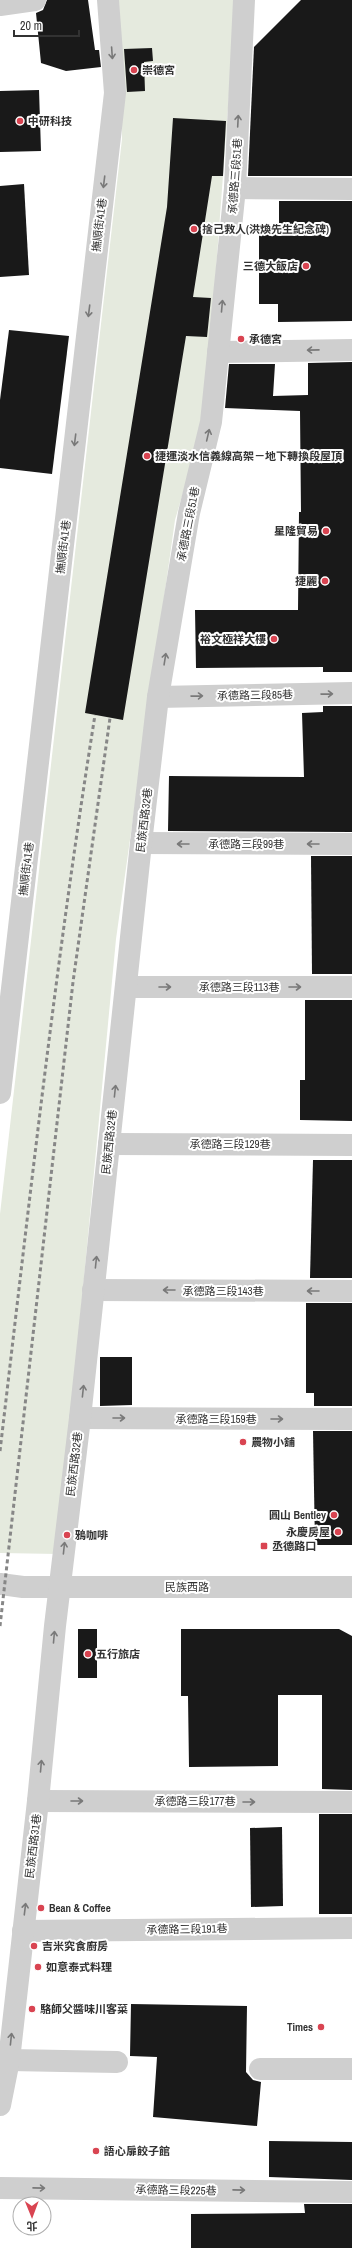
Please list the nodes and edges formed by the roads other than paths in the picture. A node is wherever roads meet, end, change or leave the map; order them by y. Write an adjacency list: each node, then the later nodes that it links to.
1 (35, 0): 4 (street)
2 (108, 0): 15 (street, 撫順街41巷, one-way to 15)
3 (244, 0): 5 (street, 承德路三段51巷, one-way to 3)
4 (0, 5)
5 (235, 188): 6 (street); 8 (street, 承德路三段51巷, one-way to 5)
6 (352, 189)
7 (352, 350): 8 (street, one-way to 8)
8 (218, 352): 10 (street, 承德路三段51巷, one-way to 8)
9 (352, 693): 10 (street, 承德路三段85巷, one-way to 9)
10 (158, 697): 11 (street, 民族西路32巷)
11 (141, 843): 12 (street, 承德路三段99巷, one-way to 11); 13 (street, 民族西路32巷)
12 (352, 844)
13 (126, 987): 14 (street, 承德路三段113巷, one-way to 14); 16 (street, 民族西路32巷, one-way to 13)
14 (352, 987)
15 (0, 1093)
16 (109, 1144): 17 (street, 承德路三段129巷); 18 (street, 民族西路32巷, one-way to 16)
17 (352, 1145)
18 (93, 1290): 19 (street, 承德路三段143巷, one-way to 18); 20 (street, 民族西路32巷, one-way to 18)
19 (352, 1291)
20 (80, 1418): 21 (street, 承德路三段159巷, one-way to 21); 23 (street, 民族西路32巷, one-way to 20)
21 (352, 1419)
22 (0, 1584): 25 (street, 民族西路)
23 (60, 1587): 24 (street, 民族西路); 25 (street, 民族西路); 27 (street, 民族西路31巷, one-way to 23)
24 (352, 1587)
25 (23, 1588): 26 (street, 民族西路)
26 (0, 1593)
27 (38, 1801): 28 (street, 承德路三段177巷, one-way to 28); 30 (street, 民族西路31巷, one-way to 27)
28 (352, 1802)
29 (352, 1928): 30 (street, 承德路三段191巷)
30 (23, 1931): 31 (street, 民族西路31巷, one-way to 30)
31 (9, 2060): 32 (street); 35 (street, 民族西路31巷)
32 (117, 2062)
33 (260, 2069): 34 (street)
34 (352, 2069)
35 (0, 2105)
36 (0, 2188): 37 (street, 承德路三段225巷, one-way to 37)
37 (352, 2192)

